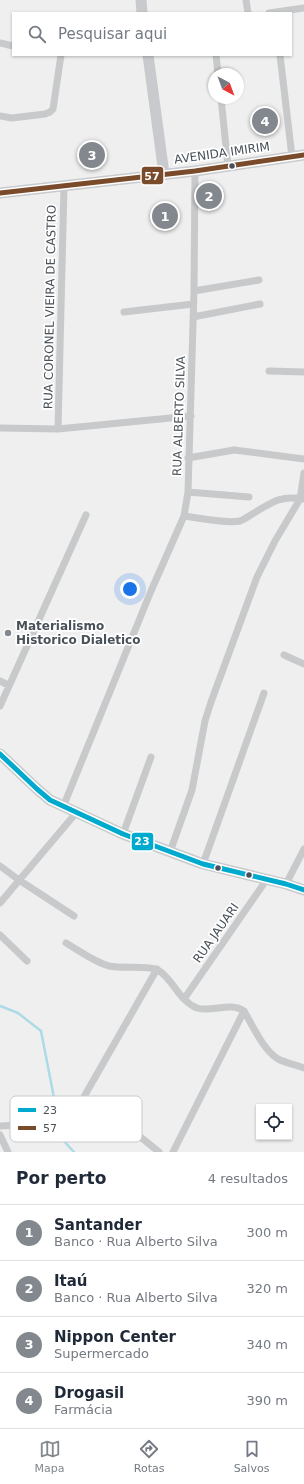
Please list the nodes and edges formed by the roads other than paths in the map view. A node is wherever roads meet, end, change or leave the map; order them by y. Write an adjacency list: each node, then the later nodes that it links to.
1 (141, 0): 4 (street)
2 (246, 0): 5 (street)
3 (304, 8): 6 (street)
4 (142, 12)
5 (248, 12)
6 (279, 12)
7 (0, 44): 8 (street)
8 (12, 46)
9 (61, 56): 15 (street)
10 (148, 56): 20 (street)
11 (216, 56): 13 (street)
12 (280, 56): 17 (street)
13 (217, 68)
14 (222, 104): 18 (street)
15 (0, 116)
16 (304, 155): 17 (street, AVENIDA IMIRIM)
17 (292, 157): 18 (street, AVENIDA IMIRIM)
18 (228, 166): 19 (street, AVENIDA IMIRIM)
19 (195, 171): 20 (street, AVENIDA IMIRIM); 24 (street, RUA ALBERTO SILVA)
20 (164, 174): 21 (street, AVENIDA IMIRIM)
21 (64, 186): 22 (street, AVENIDA IMIRIM); 33 (street, RUA CORONEL VIEIRA DE CASTRO)
22 (0, 194)
23 (259, 280): 24 (street)
24 (194, 291): 25 (street, RUA ALBERTO SILVA)
25 (193, 304): 27 (street); 28 (street, RUA ALBERTO SILVA)
26 (260, 304): 28 (street)
27 (124, 312)
28 (193, 317): 31 (street, RUA ALBERTO SILVA)
29 (269, 371): 30 (street)
30 (304, 372)
31 (191, 416): 33 (street); 34 (street, RUA ALBERTO SILVA)
32 (0, 428): 33 (street)
33 (58, 429)
34 (188, 458): 35 (street); 37 (street, RUA ALBERTO SILVA)
35 (304, 459)
36 (304, 473): 39 (street)
37 (188, 492): 38 (street); 41 (street, RUA ALBERTO SILVA)
38 (249, 498)
39 (302, 499): 41 (street); 54 (street)
40 (86, 516): 45 (street)
41 (184, 516): 50 (street, RUA ALBERTO SILVA)
42 (284, 655): 43 (street)
43 (304, 664)
44 (0, 681): 45 (street)
45 (8, 686): 47 (street)
46 (264, 693): 55 (street)
47 (0, 706)
48 (0, 754): 50 (street)
49 (151, 757): 52 (street)
50 (63, 807): 51 (street)
51 (76, 813): 52 (street); 58 (street)
52 (123, 834): 54 (street)
53 (304, 849): 59 (street)
54 (170, 852): 55 (street)
55 (203, 864): 57 (street)
56 (0, 866): 58 (street)
57 (267, 879): 59 (street); 67 (street, RUA JAUARI)
58 (19, 880): 61 (street); 62 (street)
59 (286, 884): 60 (street)
60 (304, 890)
61 (0, 903)
62 (74, 916)
63 (0, 935): 65 (street)
64 (66, 943): 66 (street)
65 (27, 961)
66 (157, 969): 67 (street); 71 (street)
67 (184, 999): 68 (street)
68 (244, 1011): 70 (street); 78 (street)
69 (304, 1060): 70 (street)
70 (302, 1068)
71 (84, 1096)
72 (0, 1126): 73 (street)
73 (10, 1126)
74 (0, 1135): 76 (street)
75 (142, 1138): 77 (street)
76 (8, 1152)
77 (159, 1152)
78 (173, 1152)

